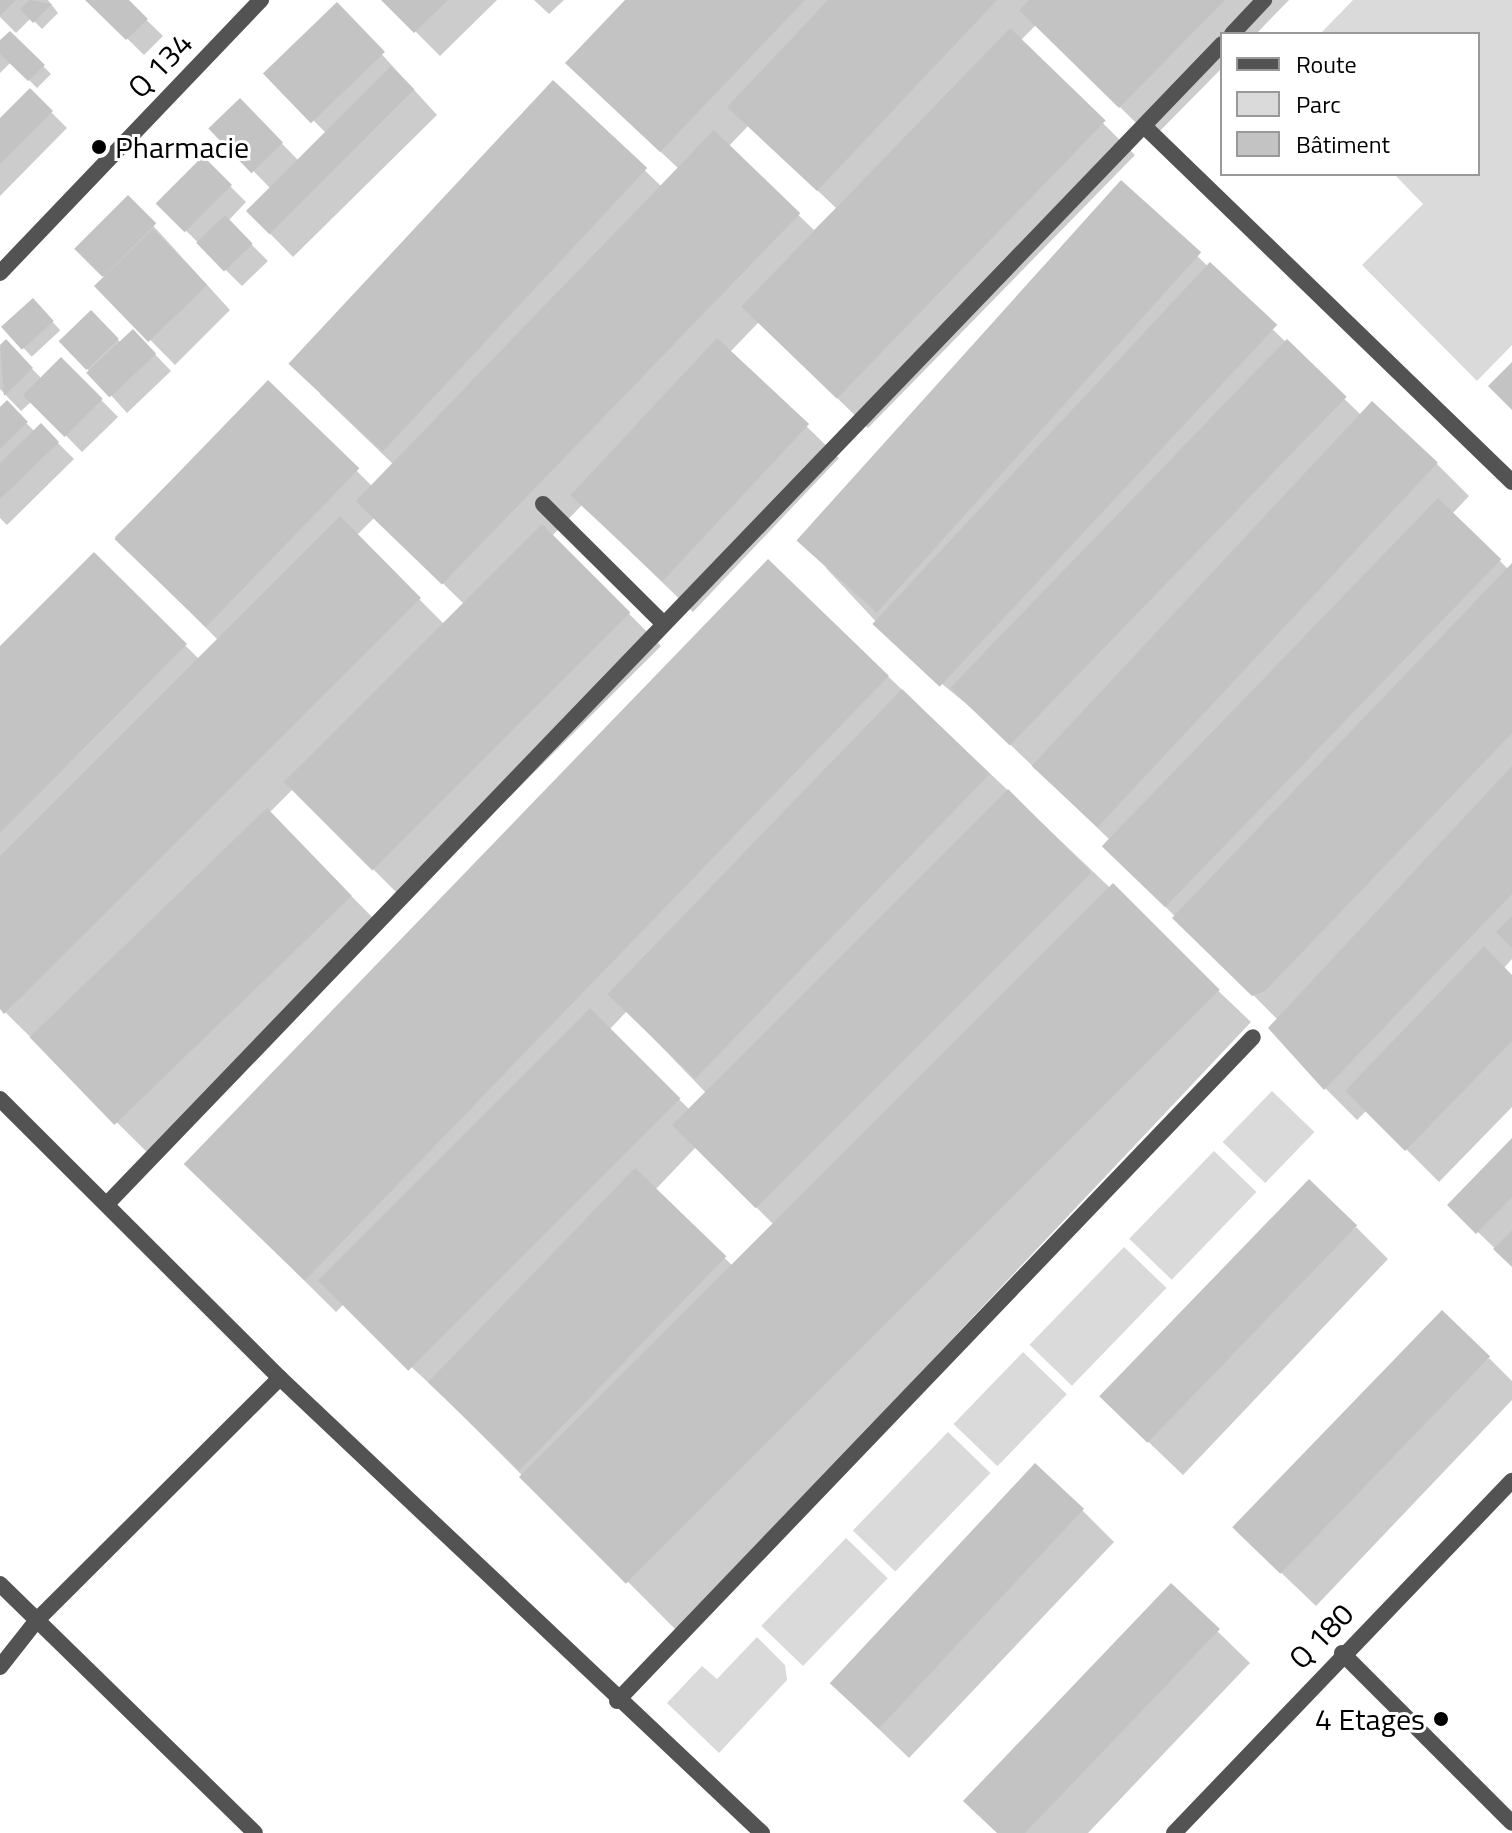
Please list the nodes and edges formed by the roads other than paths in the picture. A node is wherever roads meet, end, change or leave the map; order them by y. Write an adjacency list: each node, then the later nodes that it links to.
1 (261, 0): 6 (street, Q 134)
2 (1264, 0): 3 (street)
3 (1234, 32)
4 (1220, 46): 5 (street)
5 (1144, 126): 7 (street); 9 (street)
6 (0, 273)
7 (1512, 482)
8 (543, 504): 9 (street)
9 (663, 623): 12 (street)
10 (1253, 1037): 19 (street)
11 (0, 1099): 12 (street)
12 (107, 1204): 13 (street)
13 (280, 1378): 16 (street); 19 (street)
14 (1512, 1481): 17 (street, Q 180)
15 (0, 1584): 16 (street)
16 (37, 1620): 18 (street); 21 (street)
17 (1342, 1653): 20 (street); 23 (street, Q 180)
18 (0, 1667)
19 (617, 1701): 22 (street)
20 (1512, 1823)
21 (255, 1833)
22 (762, 1833)
23 (1174, 1833)

